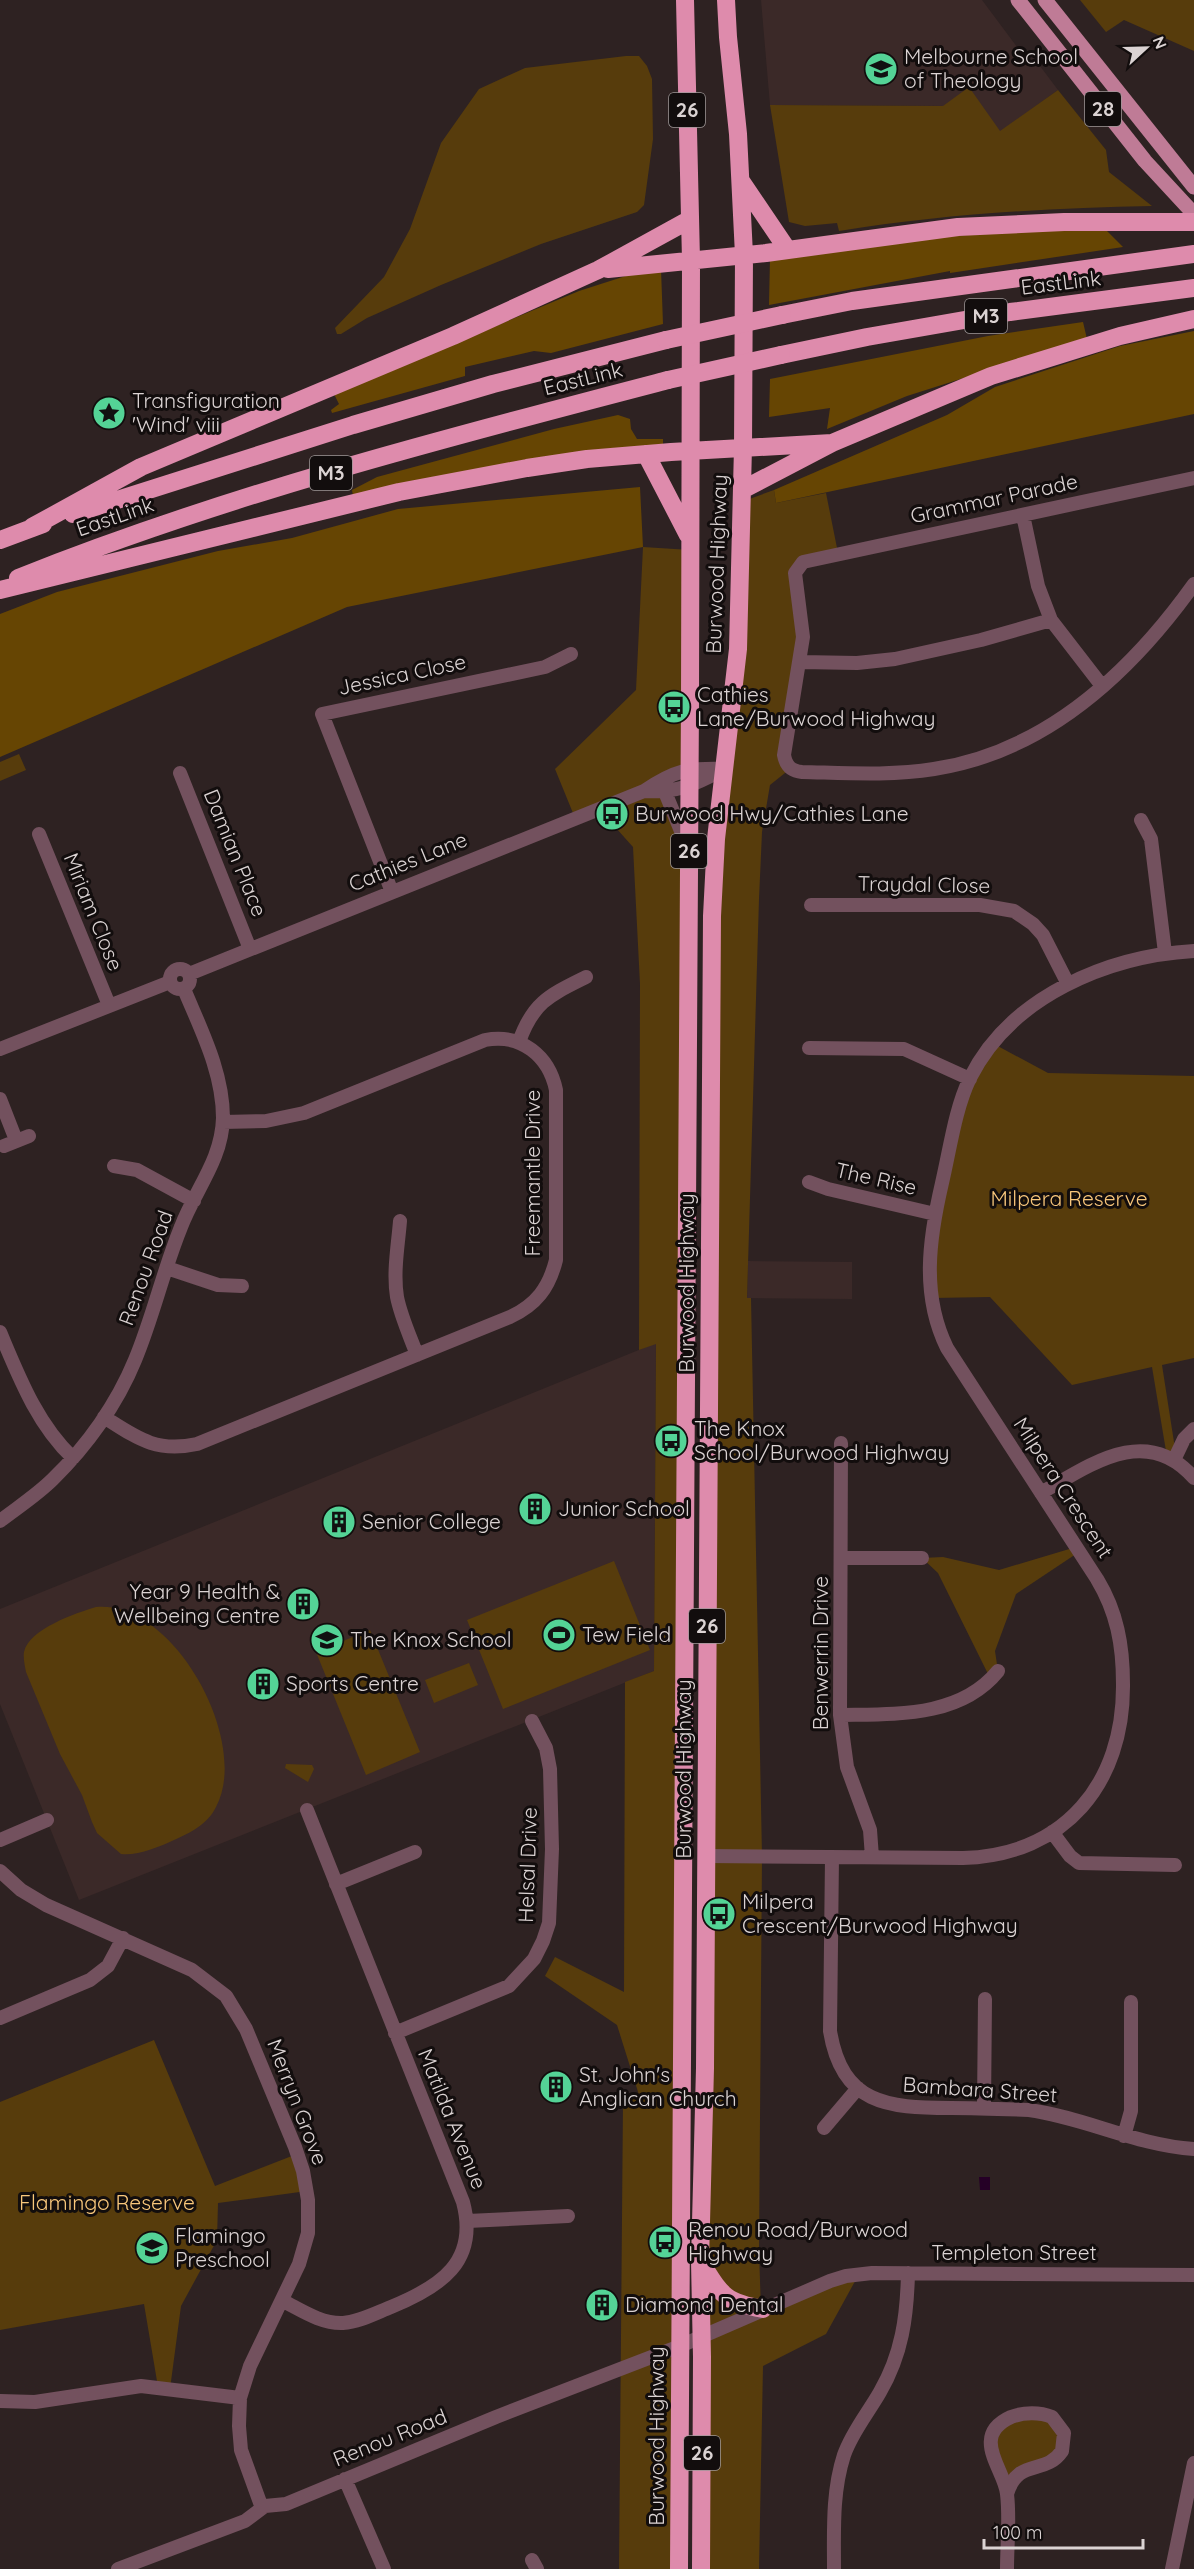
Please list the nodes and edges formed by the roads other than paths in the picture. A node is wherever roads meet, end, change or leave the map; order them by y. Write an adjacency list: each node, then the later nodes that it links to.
1 (685, 0): 8 (highway, Burwood Highway / 26)
2 (726, 0): 5 (highway, Burwood Highway / 26)
3 (1018, 0): 7 (main road, 28)
4 (1045, 0): 6 (main road, 28)
5 (740, 179): 10 (highway); 12 (highway, Burwood Highway / 26)
6 (1194, 187)
7 (1194, 214)
8 (689, 220): 13 (highway, Burwood Highway / 26); 14 (highway)
9 (1194, 222): 10 (highway)
10 (787, 249): 12 (highway)
11 (1191, 254): 24 (highway, EastLink / M3, bridge)
12 (744, 255): 13 (highway); 18 (highway, Burwood Highway / 26)
13 (691, 260): 14 (highway); 19 (highway, Burwood Highway / 26)
14 (598, 270): 24 (highway)
15 (1194, 288): 28 (highway, EastLink / M3, bridge)
16 (1194, 319): 17 (highway)
17 (832, 443): 18 (highway); 22 (highway)
18 (743, 447): 19 (highway); 22 (highway, Burwood Highway / 26)
19 (690, 451): 20 (highway); 25 (highway, Burwood Highway / 26)
20 (646, 454): 25 (highway); 29 (highway)
21 (1194, 478): 23 (street, Grammar Parade)
22 (742, 490): 35 (highway, Burwood Highway / 26)
23 (1023, 515): 30 (street); 32 (street, Grammar Parade)
24 (32, 527): 26 (highway, EastLink / M3)
25 (690, 538): 34 (highway, Burwood Highway / 26)
26 (0, 540)
27 (1194, 584): 33 (street)
28 (0, 585)
29 (0, 590)
30 (1051, 620): 32 (street); 33 (street)
31 (571, 654): 43 (street, Jessica Close)
32 (801, 662): 33 (street)
33 (1102, 686)
34 (689, 768): 35 (street, Cathies Lane); 37 (highway, Burwood Highway / 26); 38 (street, Cathies Lane)
35 (724, 769): 37 (street, Cathies Lane); 45 (highway, Burwood Highway / 26)
36 (180, 773): 47 (street, Damian Place)
37 (689, 787): 39 (street, Cathies Lane); 42 (highway, Burwood Highway / 26)
38 (644, 792): 39 (street, Cathies Lane); 43 (street, Cathies Lane)
39 (665, 792): 42 (street)
40 (1141, 820): 49 (street)
41 (39, 834): 55 (street, Miriam Close)
42 (689, 850): 46 (highway, Burwood Highway / 26)
43 (392, 892): 47 (street, Cathies Lane)
44 (811, 905): 53 (street, Traydal Close)
45 (712, 916): 46 (highway); 90 (highway, Burwood Highway / 26)
46 (688, 919): 114 (highway, Burwood Highway / 26)
47 (250, 949): 50 (street, Cathies Lane)
48 (1194, 951): 49 (street, Milpera Crescent)
49 (1165, 953): 53 (street, Milpera Crescent)
50 (189, 974): 52 (street); 54 (street)
51 (586, 977): 56 (street)
52 (170, 982): 54 (street); 55 (street)
53 (1068, 984): 59 (street, Milpera Crescent)
54 (184, 989): 61 (street, Renou Road)
55 (109, 1005): 58 (street)
56 (519, 1042): 61 (street, Freemantle Drive); 71 (street, Freemantle Drive)
57 (809, 1048): 59 (street)
58 (0, 1049)
59 (969, 1079): 66 (street, Milpera Crescent)
60 (0, 1099): 62 (street)
61 (223, 1122): 65 (street, Renou Road)
62 (16, 1140)
63 (114, 1166): 65 (street)
64 (809, 1182): 66 (street, The Rise)
65 (194, 1201): 68 (street, Renou Road)
66 (934, 1214): 78 (street, Milpera Crescent)
67 (400, 1221): 71 (street)
68 (166, 1268): 69 (street); 72 (street, Renou Road)
69 (242, 1286)
70 (0, 1332): 75 (street)
71 (417, 1355): 72 (street, Freemantle Drive)
72 (104, 1417): 75 (street, Renou Road)
73 (1194, 1429): 76 (street)
74 (842, 1443): 80 (street, Benwerrin Drive)
75 (73, 1458): 79 (street, Renou Road)
76 (1173, 1460): 77 (street); 78 (street)
77 (1194, 1478)
78 (1041, 1493): 87 (street, Milpera Crescent)
79 (0, 1521)
80 (841, 1558): 81 (street); 83 (street, Benwerrin Drive)
81 (922, 1558)
82 (998, 1671): 83 (street)
83 (840, 1715): 92 (street, Benwerrin Drive)
84 (532, 1721): 100 (street, Helsal Drive)
85 (307, 1810): 95 (street, Matilda Avenue)
86 (47, 1820): 88 (street)
87 (1052, 1832): 92 (street, Milpera Crescent); 93 (street)
88 (0, 1840)
89 (415, 1852): 95 (street)
90 (706, 1856): 91 (street, Milpera Crescent); 108 (highway, Burwood Highway / 26)
91 (832, 1857): 92 (street, Milpera Crescent); 101 (street, Bambara Street)
92 (872, 1857)
93 (1174, 1865)
94 (0, 1871): 96 (street, Merryn Grove)
95 (336, 1884): 100 (street, Matilda Avenue)
96 (123, 1938): 99 (street); 111 (street, Merryn Grove)
97 (985, 1999): 102 (street)
98 (1131, 2002): 104 (street)
99 (0, 2018)
100 (396, 2033): 107 (street, Matilda Avenue)
101 (858, 2088): 102 (street, Bambara Street); 103 (street)
102 (984, 2108): 104 (street, Bambara Street)
103 (824, 2128)
104 (1124, 2136): 105 (street, Bambara Street)
105 (1194, 2149)
106 (568, 2216): 107 (street)
107 (468, 2221): 111 (street, Matilda Avenue)
108 (700, 2261): 112 (highway); 113 (highway, Burwood Highway / 26)
109 (908, 2273): 110 (street, Templeton Street); 112 (street, Templeton Street); 126 (street)
110 (1194, 2275)
111 (282, 2301): 115 (street, Merryn Grove)
112 (763, 2309): 113 (street, Templeton Street)
113 (701, 2337): 114 (street, Renou Road); 125 (highway, Burwood Highway / 26)
114 (680, 2346): 118 (street, Renou Road); 124 (highway, Burwood Highway / 26)
115 (240, 2398): 116 (street); 121 (street, Merryn Grove)
116 (0, 2401)
117 (1194, 2463): 119 (street)
118 (345, 2479): 121 (street, Renou Road); 123 (street)
119 (1192, 2488): 128 (street)
120 (1007, 2494): 120 (street); 127 (street)
121 (262, 2508): 122 (street, Renou Road)
122 (118, 2569)
123 (384, 2569)
124 (679, 2569)
125 (701, 2569)
126 (834, 2569)
127 (1007, 2569)
128 (1172, 2569)

